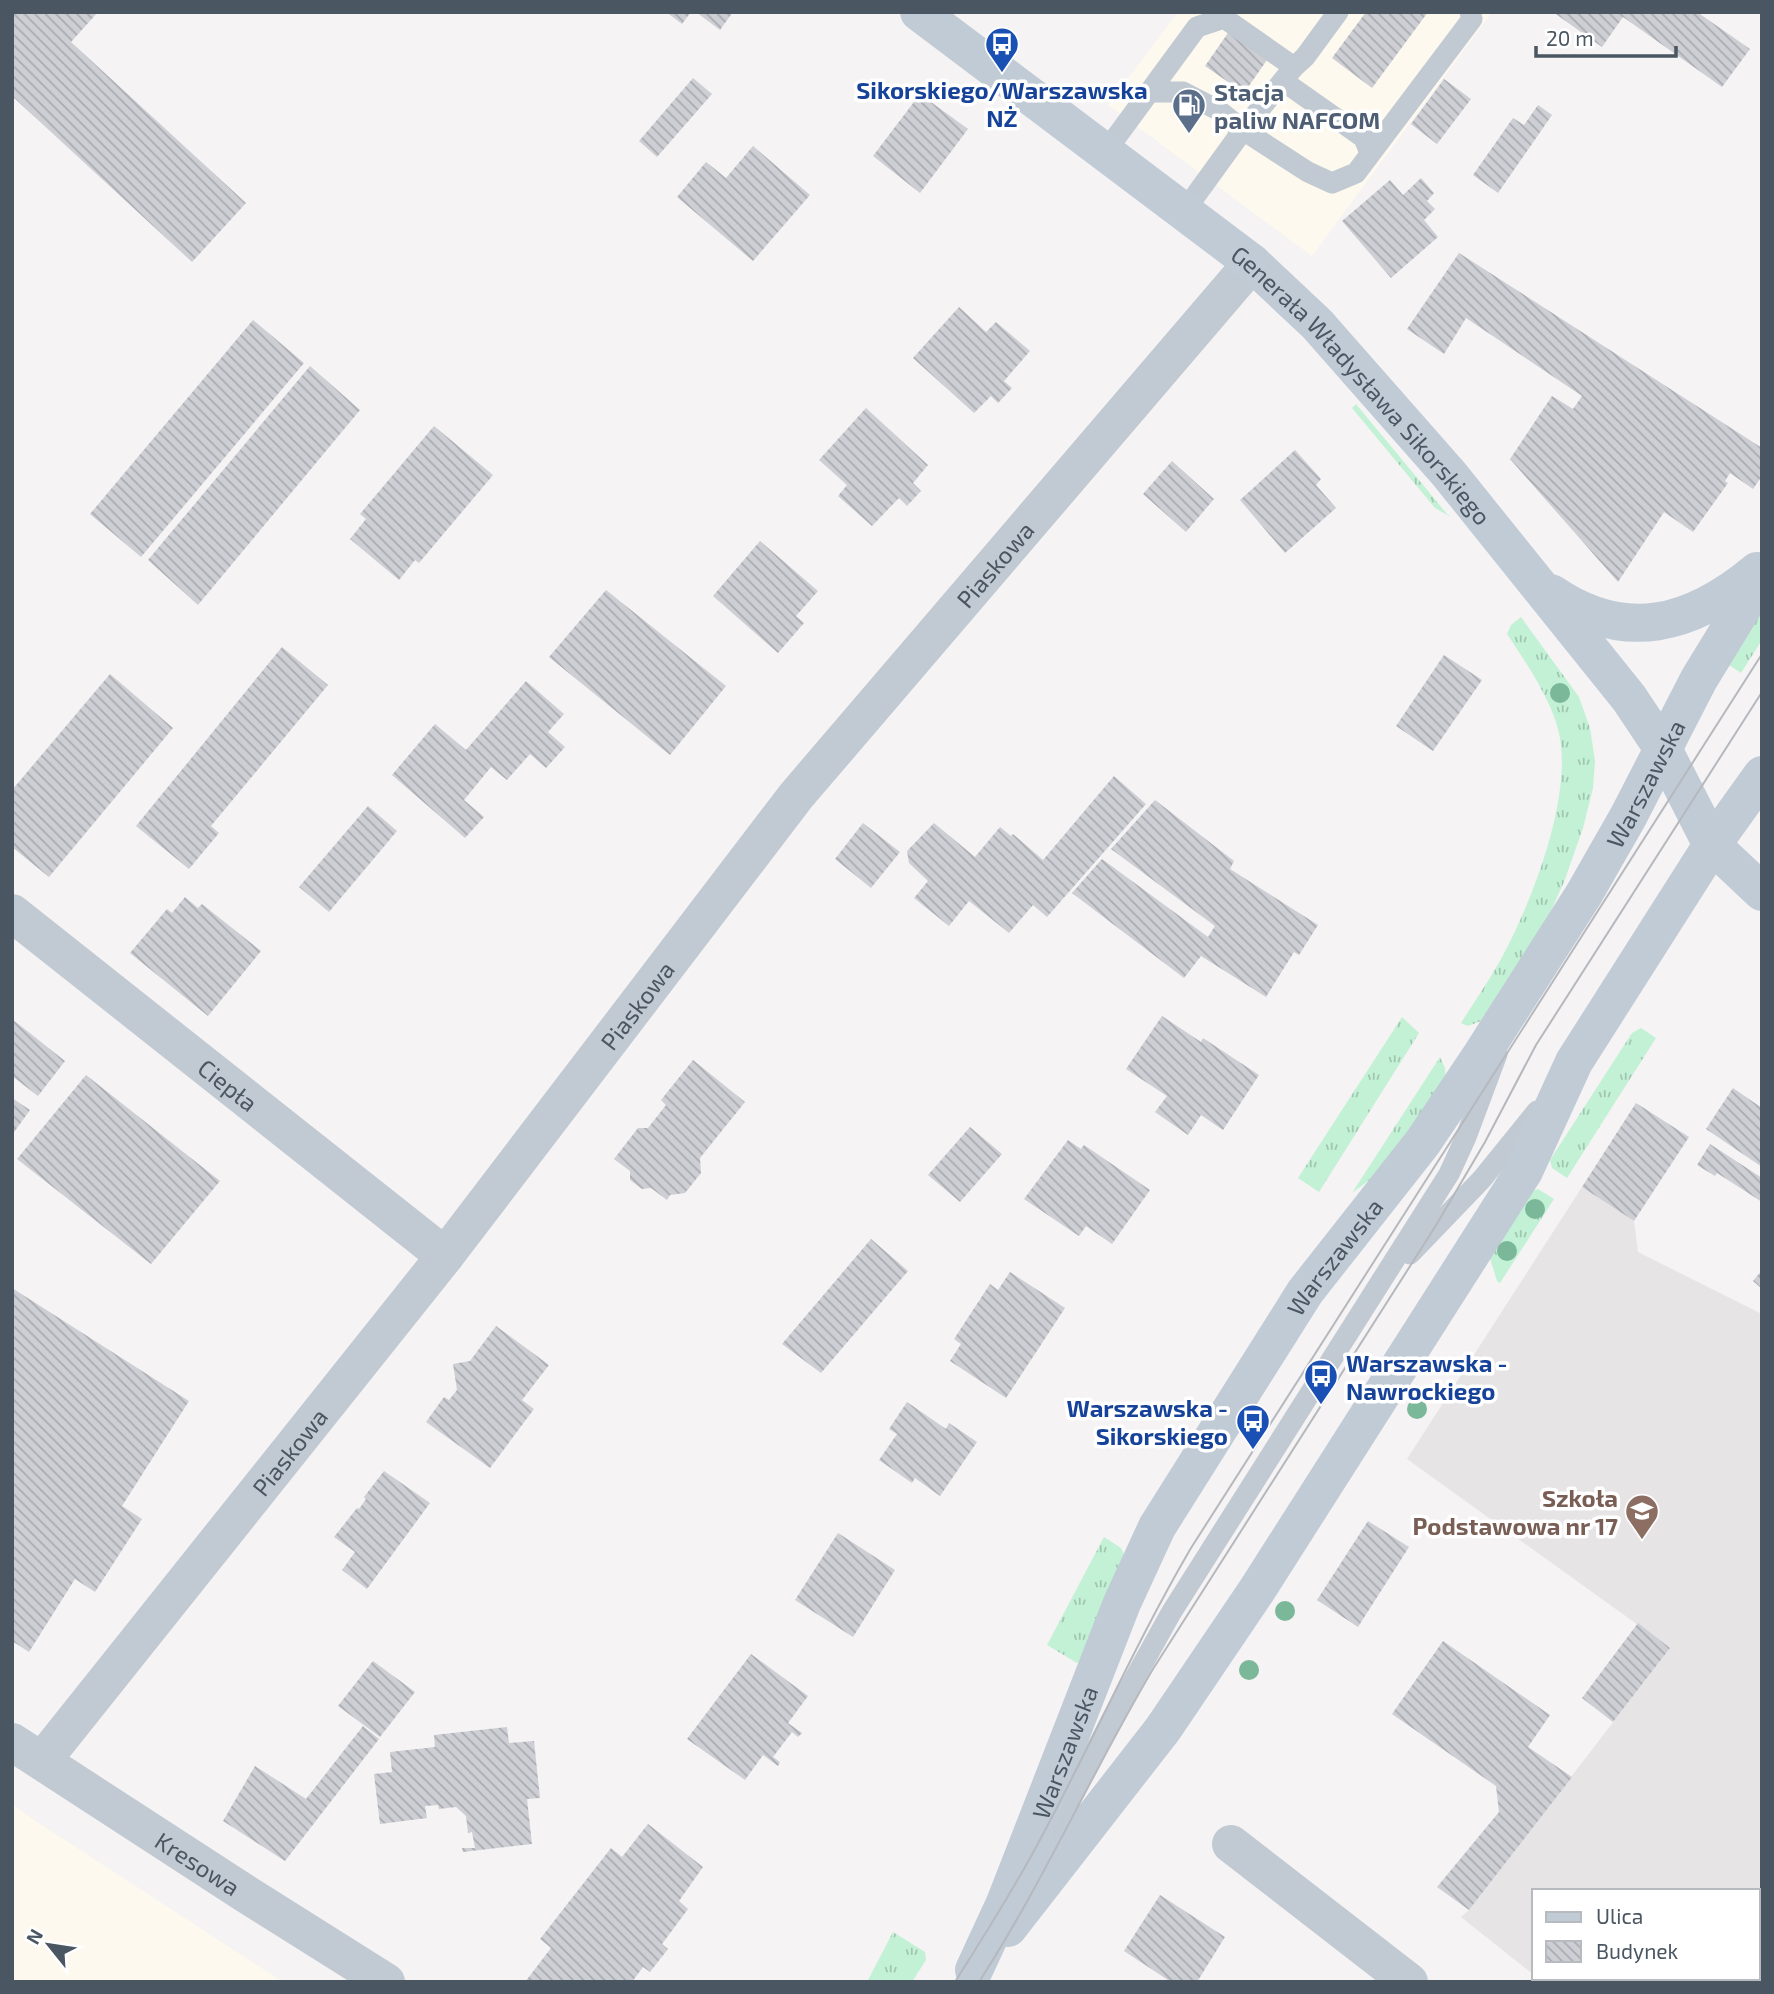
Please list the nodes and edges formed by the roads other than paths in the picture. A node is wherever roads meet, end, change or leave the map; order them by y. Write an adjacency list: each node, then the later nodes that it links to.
1 (919, 12): 7 (street, Generała Władysława Sikorskiego)
2 (1338, 12): 4 (lane)
3 (1470, 12): 8 (lane)
4 (1289, 74): 5 (lane); 6 (lane); 8 (lane)
5 (1149, 92): 6 (lane); 7 (lane)
6 (1243, 130): 8 (lane); 9 (lane)
7 (1106, 152): 9 (street, Generała Władysława Sikorskiego)
8 (1370, 153)
9 (1185, 210): 10 (street, Generała Władysława Sikorskiego)
10 (1252, 263): 13 (street, Generała Władysława Sikorskiego); 21 (street, Piaskowa)
11 (1762, 566): 13 (street)
12 (1762, 576): 14 (street, Warszawska)
13 (1535, 582): 14 (street, Generała Władysława Sikorskiego)
14 (1663, 749): 16 (street, Generała Władysława Sikorskiego); 19 (street, Warszawska)
15 (1762, 775): 16 (street, Warszawska)
16 (1712, 845): 17 (street, Generała Władysława Sikorskiego); 20 (street, Warszawska)
17 (1762, 892)
18 (12, 913): 21 (street, Ciepła)
19 (1524, 987): 22 (lane); 25 (street, Warszawska)
20 (1574, 1062): 22 (lane); 25 (street, Warszawska)
21 (445, 1256): 23 (street, Piaskowa)
22 (1354, 1324): 25 (lane)
23 (27, 1752): 26 (street, Kresowa)
24 (1231, 1844): 27 (street)
25 (970, 1976)
26 (386, 1982)
27 (1409, 1982)

